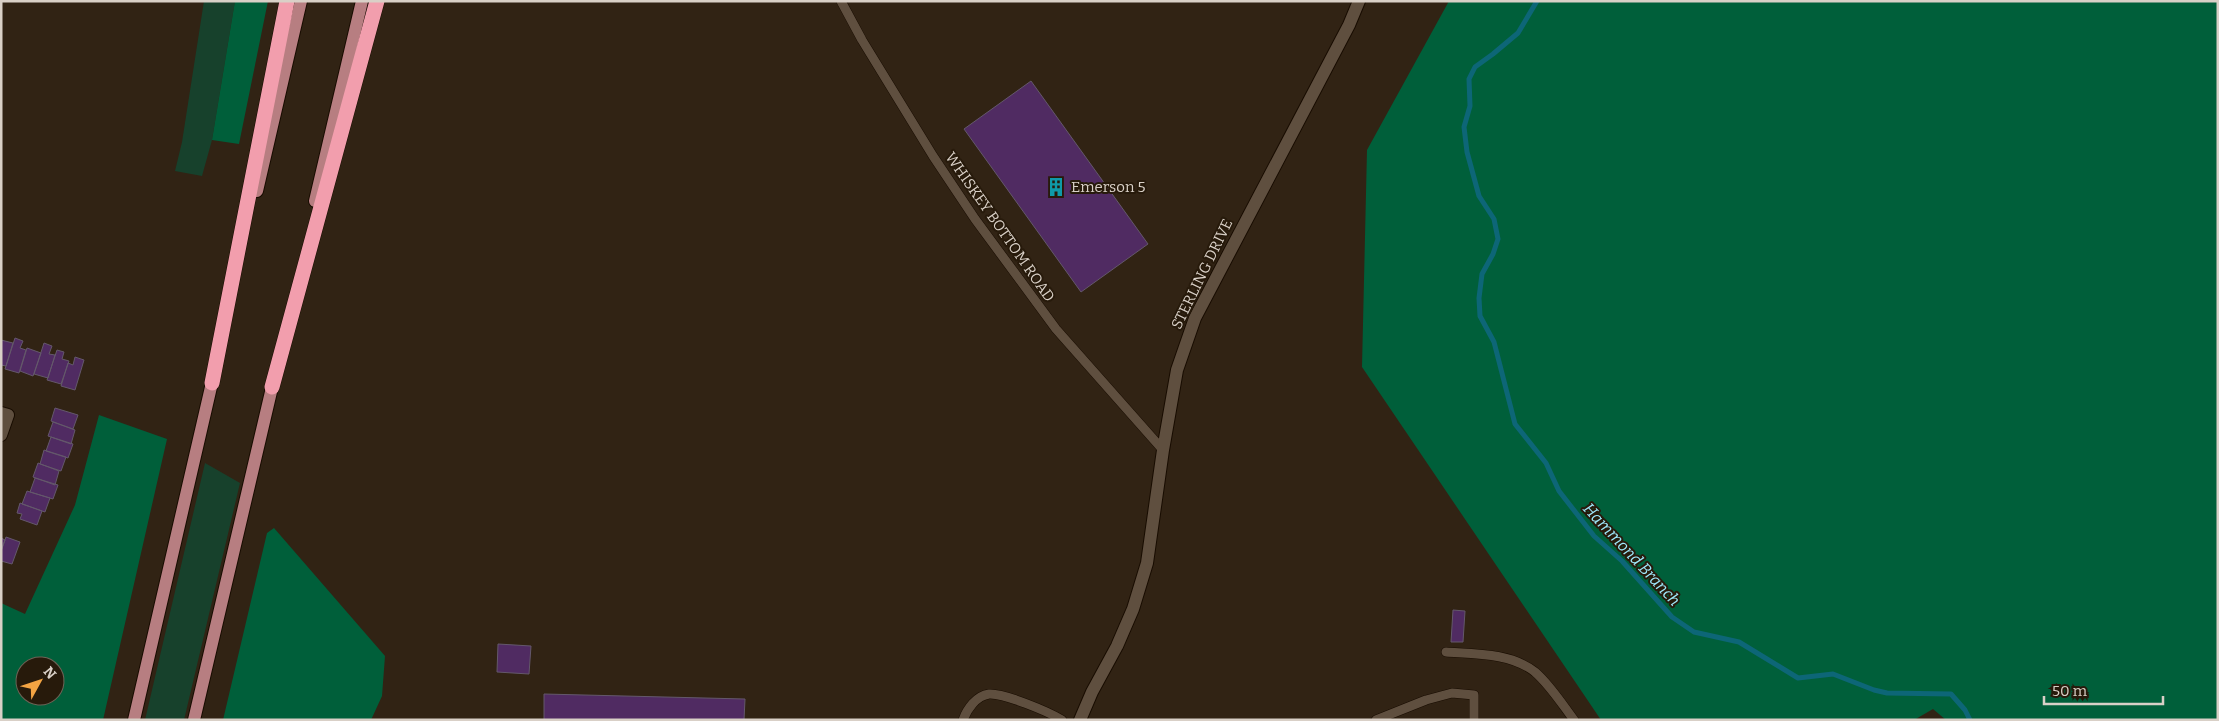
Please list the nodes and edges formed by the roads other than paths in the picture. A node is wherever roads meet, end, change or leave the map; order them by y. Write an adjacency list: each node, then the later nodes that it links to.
1 (287, 1): 7 (highway)
2 (301, 1): 7 (main road)
3 (362, 1): 8 (main road)
4 (377, 1): 8 (highway)
5 (841, 1): 11 (lane, WHISKEY BOTTOM ROAD)
6 (1359, 1): 11 (street, STERLING DRIVE)
7 (212, 383): 13 (main road)
8 (272, 387): 14 (main road)
9 (1, 413): 10 (street)
10 (1, 435)
11 (1163, 450): 17 (street, STERLING DRIVE)
12 (1446, 652): 20 (lane)
13 (134, 720)
14 (194, 720)
15 (962, 720): 16 (lane)
16 (1062, 720)
17 (1080, 720)
18 (1376, 720): 19 (lane)
19 (1474, 720)
20 (1574, 720)

